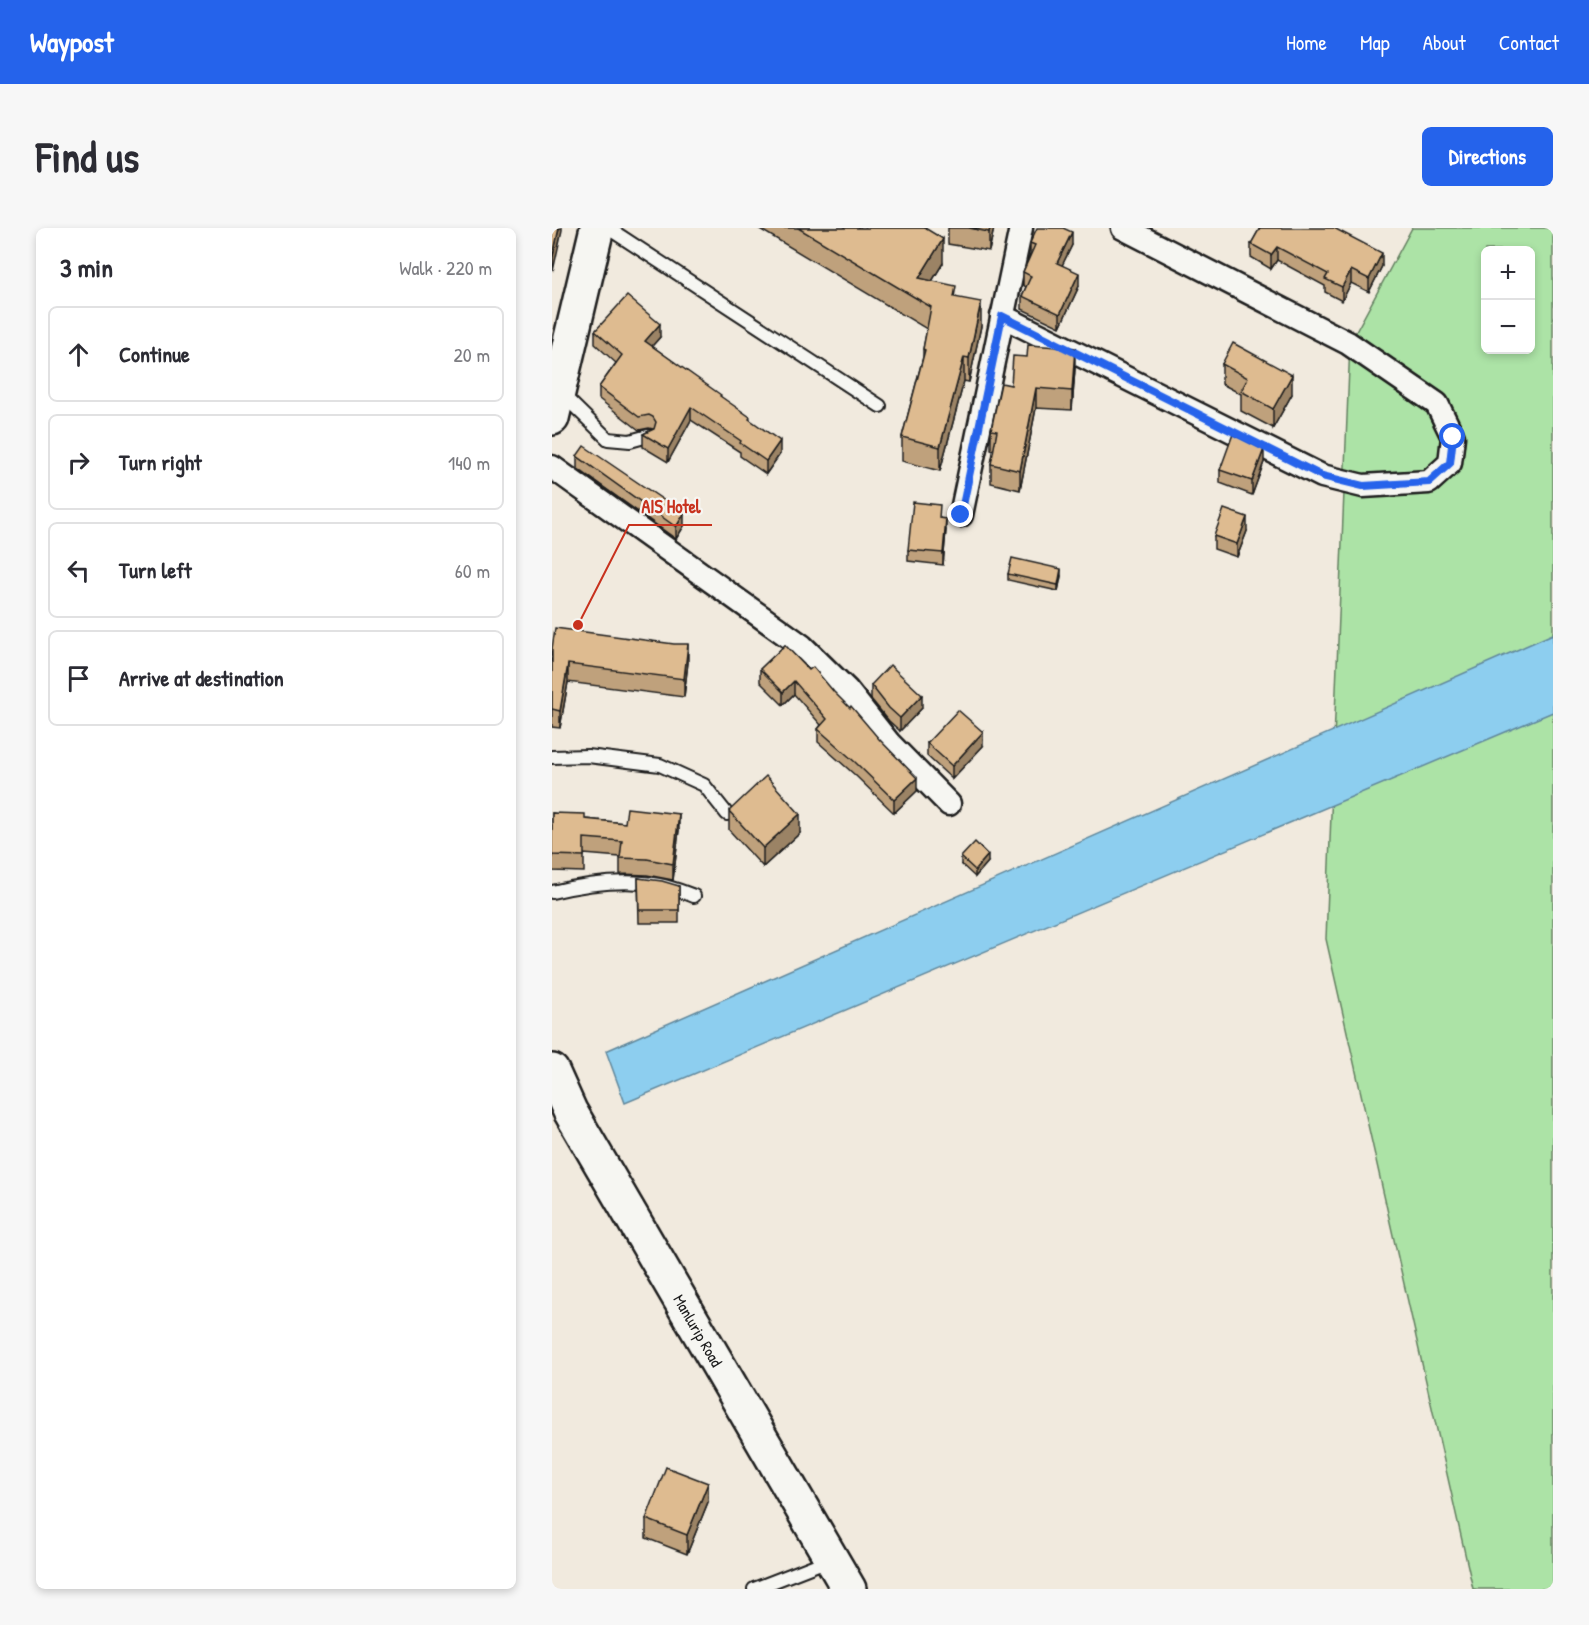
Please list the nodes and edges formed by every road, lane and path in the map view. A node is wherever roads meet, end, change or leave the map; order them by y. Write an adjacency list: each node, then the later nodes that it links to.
1 (597, 228): 6 (main road)
2 (608, 228): 7 (lane)
3 (1021, 228): 5 (street)
4 (1123, 228): 5 (street)
5 (1002, 316): 10 (street)
6 (556, 404): 8 (lane)
7 (880, 405)
8 (648, 436)
9 (552, 467): 12 (street)
10 (961, 515)
11 (552, 757): 13 (lane)
12 (949, 804)
13 (727, 814)
14 (552, 892): 15 (lane)
15 (694, 896)
16 (552, 1071): 17 (main road, Manlurip Road)
17 (831, 1559): 18 (lane); 19 (main road, Manlurip Road)
18 (754, 1589)
19 (849, 1589)

